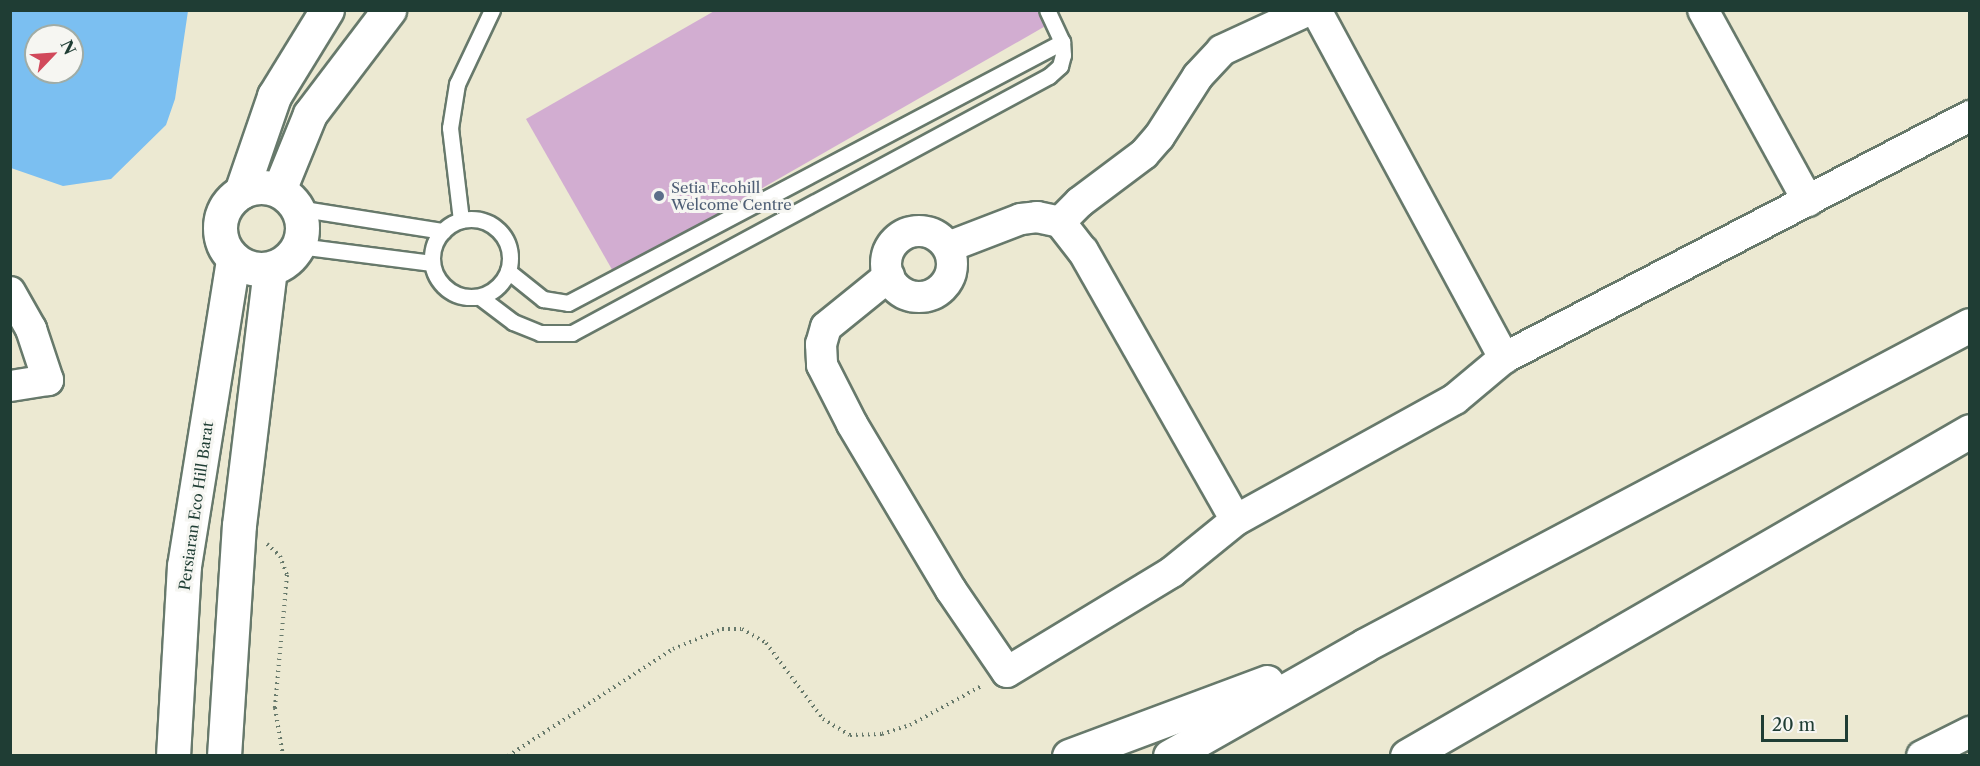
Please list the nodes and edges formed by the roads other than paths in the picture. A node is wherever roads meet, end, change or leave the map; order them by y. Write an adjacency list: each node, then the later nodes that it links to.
1 (327, 10): 10 (street)
2 (389, 10): 11 (street)
3 (492, 10): 13 (lane)
4 (1047, 10): 8 (lane)
5 (1310, 10): 14 (street)
6 (1316, 10): 26 (street)
7 (1703, 10): 12 (street)
8 (1062, 42): 21 (lane); 24 (lane)
9 (1970, 116): 12 (street)
10 (241, 192): 11 (street); 18 (street)
11 (288, 199): 15 (lane); 16 (street)
12 (1808, 201): 26 (street)
13 (461, 220): 15 (lane); 21 (lane)
14 (1060, 222): 17 (street); 29 (street)
15 (443, 231): 19 (lane)
16 (299, 246): 19 (lane); 20 (street)
17 (948, 247): 22 (street); 22 (street)
18 (233, 259): 20 (street); 33 (street, Persiaran Eco Hill Barat)
19 (432, 263): 24 (lane)
20 (270, 269): 34 (street)
21 (508, 271): 24 (lane)
22 (889, 276): 29 (street)
23 (10, 292): 27 (street)
24 (480, 297)
25 (1970, 325): 30 (street)
26 (1504, 358): 29 (street)
27 (10, 386)
28 (1970, 431): 32 (street)
29 (1236, 520)
30 (1365, 645): 35 (street); 36 (street)
31 (1970, 732): 37 (street)
32 (1411, 754)
33 (173, 756)
34 (224, 756)
35 (1069, 756)
36 (1170, 756)
37 (1922, 756)

